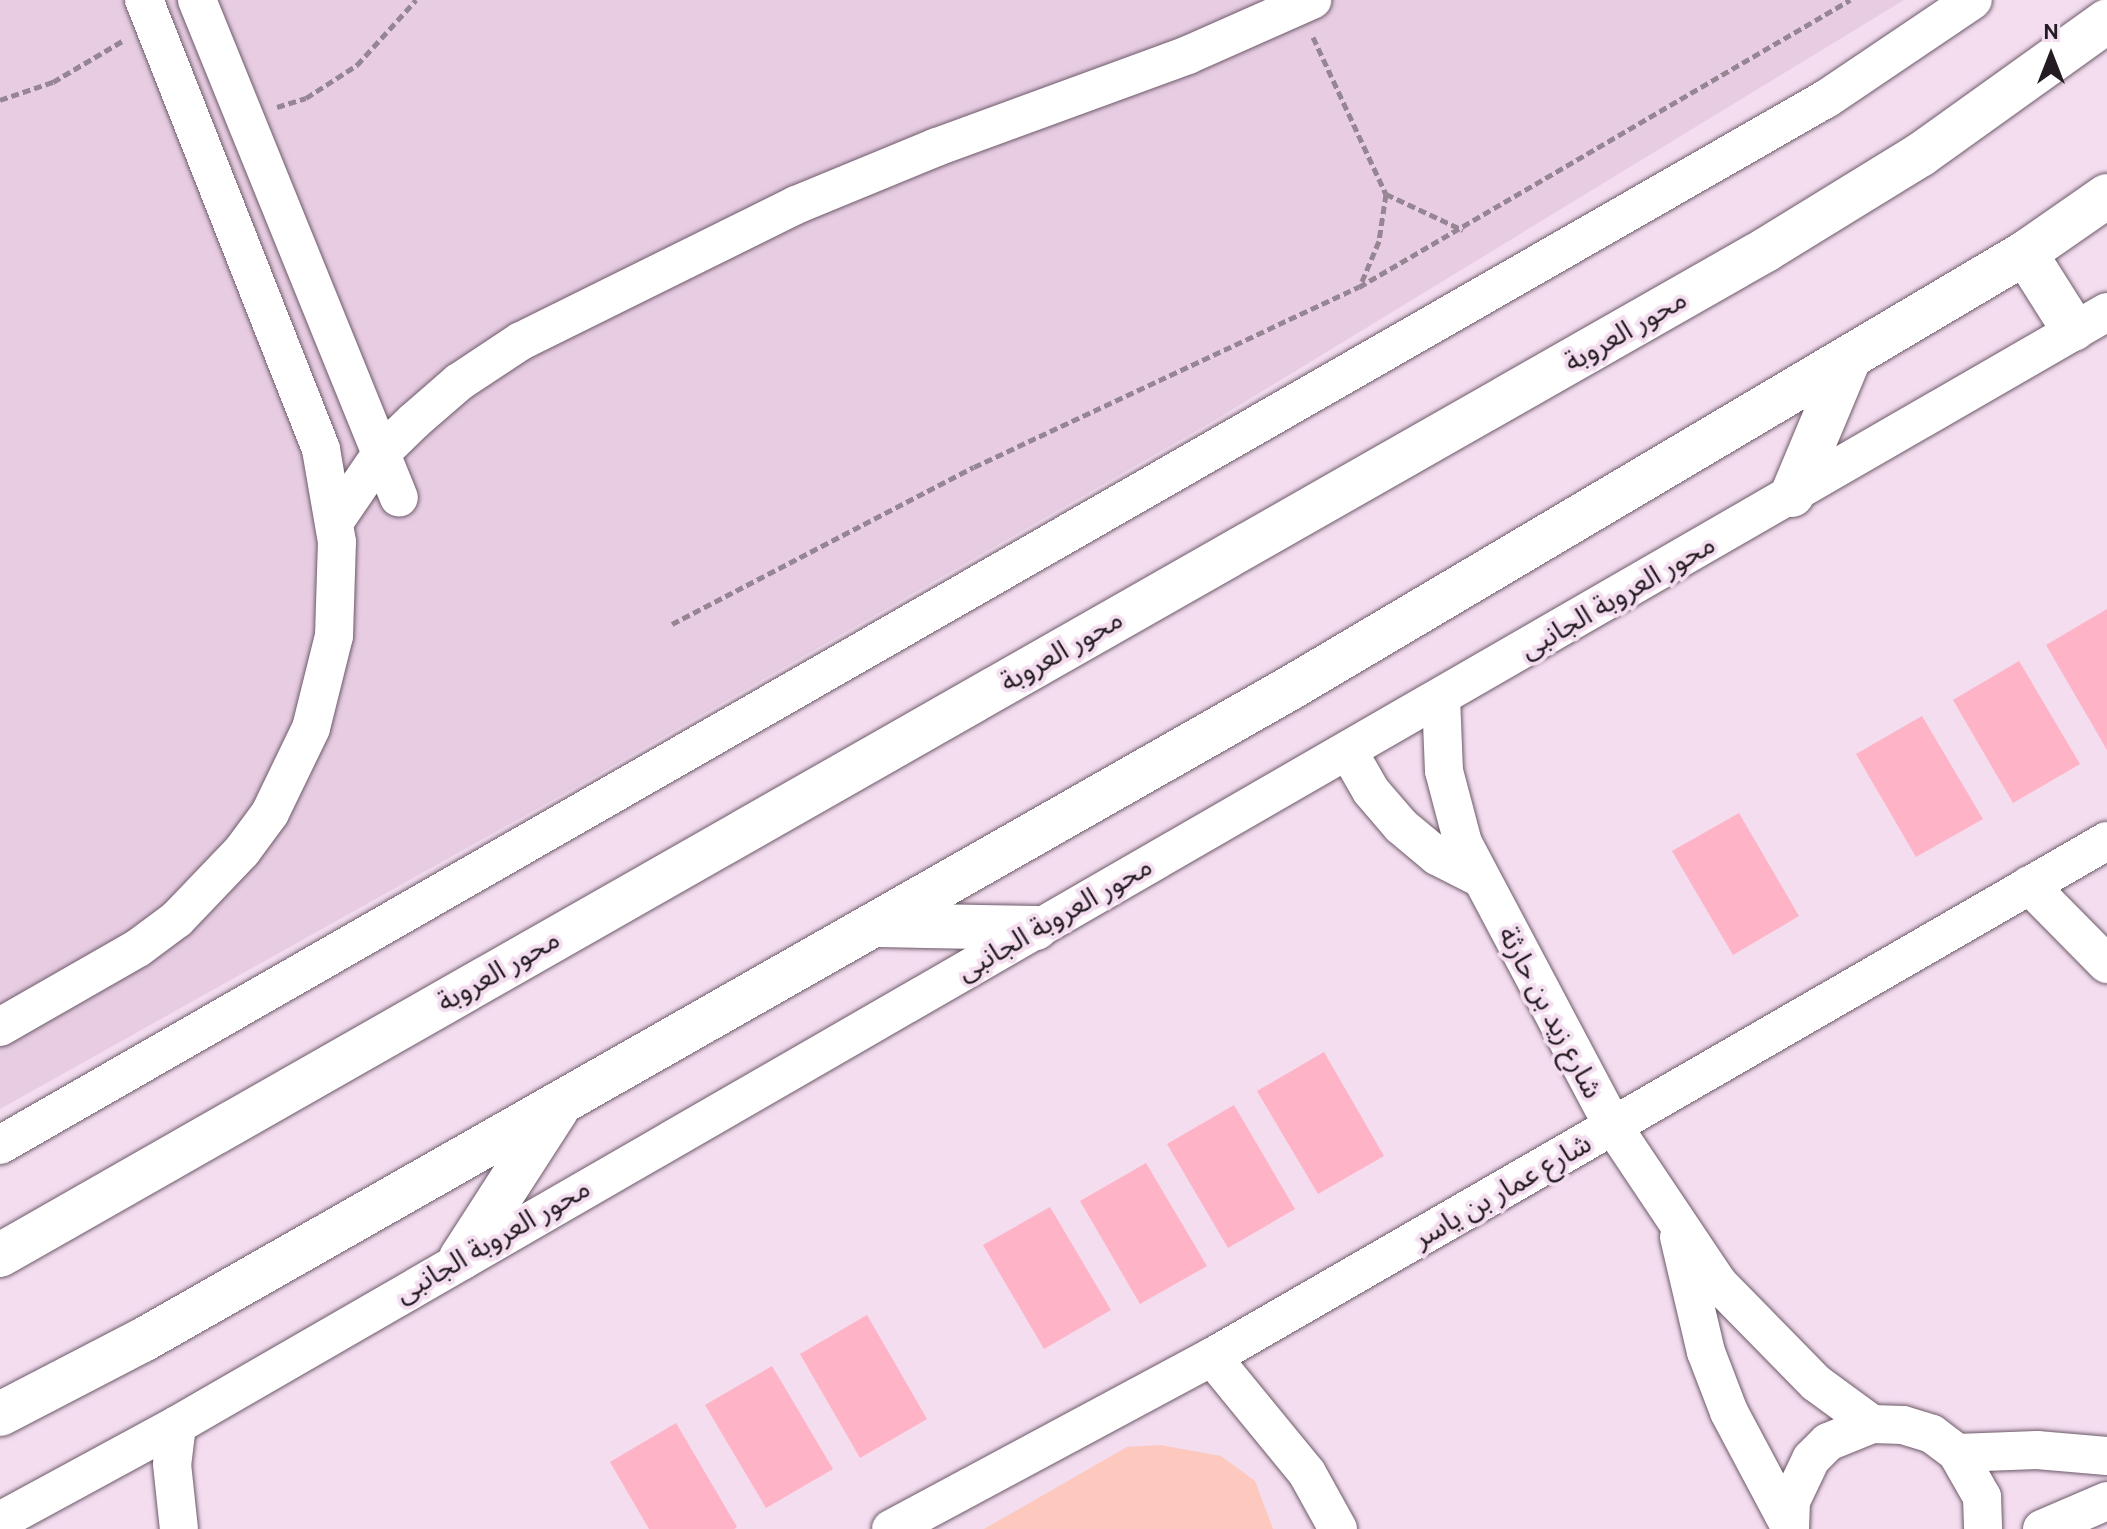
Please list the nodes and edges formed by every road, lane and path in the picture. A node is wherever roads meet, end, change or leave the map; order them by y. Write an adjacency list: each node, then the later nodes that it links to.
1 (197, 0): 9 (street)
2 (416, 0): 9 (path)
3 (1850, 0): 12 (path)
4 (1973, 0): 33 (street)
5 (1306, 3): 10 (path); 17 (street)
6 (149, 13): 8 (path); 20 (street)
7 (2107, 21): 35 (main road, محور العروبة)
8 (0, 100)
9 (245, 118): 17 (street)
10 (1386, 194): 12 (path); 14 (path)
11 (2107, 196): 13 (main road)
12 (1463, 230): 14 (path)
13 (2025, 253): 15 (main road); 16 (main road)
14 (1359, 287): 21 (path)
15 (2090, 321): 18 (street, محور العروبة الجانبى)
16 (1849, 359): 18 (main road); 27 (main road)
17 (383, 451): 19 (street); 20 (street)
18 (1792, 495): 22 (street, محور العروبة الجانبى)
19 (399, 498)
20 (335, 521): 30 (street)
21 (672, 624)
22 (1441, 697): 23 (street, محور العروبة الجانبى); 25 (street, شارع زيد بن حارثة)
23 (1348, 751): 25 (street); 28 (street, محور العروبة الجانبى)
24 (2107, 841): 26 (street, شارع عمار بن ياسر)
25 (1478, 877): 32 (street, شارع زيد بن حارثة)
26 (2029, 885): 29 (street); 32 (street, شارع عمار بن ياسر)
27 (877, 925): 28 (main road); 31 (main road)
28 (1036, 928): 36 (street, محور العروبة الجانبى)
29 (2107, 964)
30 (0, 1027)
31 (560, 1104): 36 (main road); 38 (main road)
32 (1613, 1126): 34 (street, شارع زيد بن حارثة); 37 (street, شارع عمار بن ياسر)
33 (0, 1145)
34 (1677, 1226): 39 (street, شارع زيد بن حارثة); 45 (street, شارع زيد بن حارثة)
35 (0, 1255)
36 (461, 1258): 40 (street, محور العروبة الجانبى)
37 (1212, 1357): 47 (street, شارع عمار بن ياسر); 48 (street)
38 (0, 1414)
39 (1872, 1424): 41 (street); 45 (street)
40 (177, 1425): 44 (street, محور العروبة الجانبى); 46 (street)
41 (1957, 1453): 42 (street); 49 (street)
42 (2107, 1456)
43 (2107, 1501): 50 (street)
44 (16, 1521)
45 (1790, 1527)
46 (179, 1529)
47 (891, 1529)
48 (1338, 1529)
49 (1983, 1529)
50 (2042, 1529)

